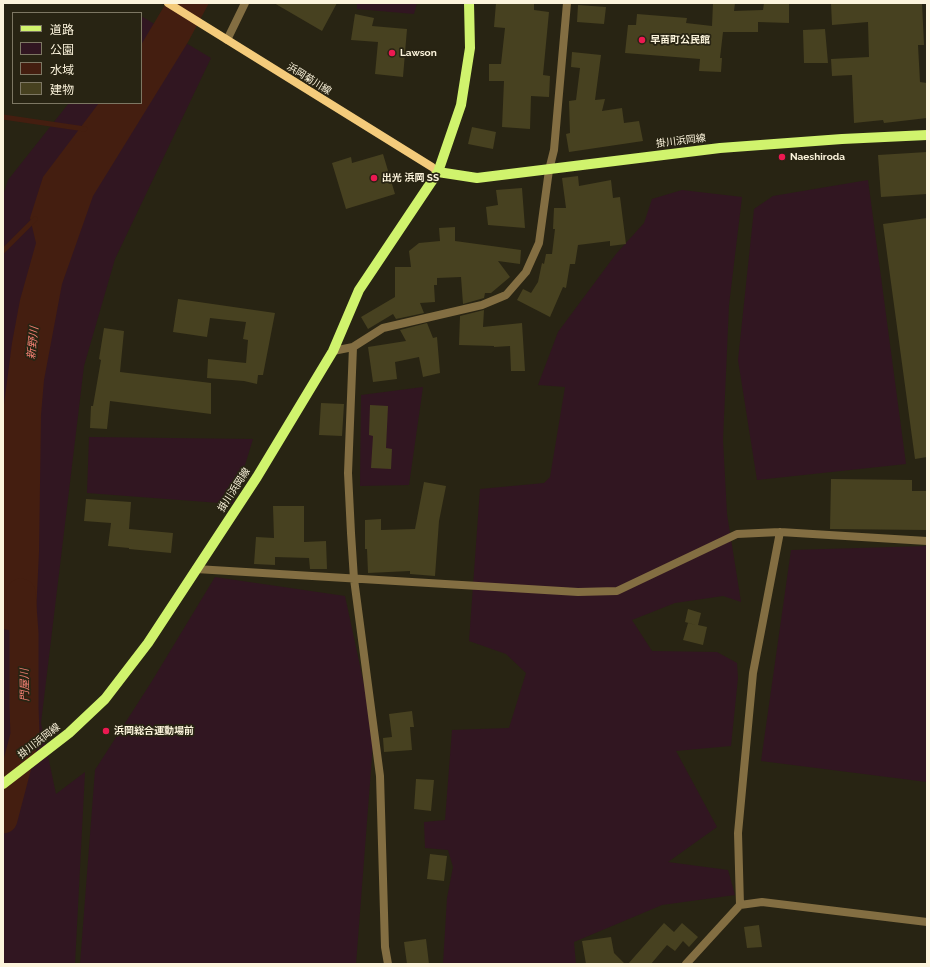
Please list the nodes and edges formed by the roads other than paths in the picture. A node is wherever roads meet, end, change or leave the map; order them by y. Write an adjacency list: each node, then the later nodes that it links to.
1 (168, 3): 5 (main road, 浜岡菊川線)
2 (245, 3): 5 (street)
3 (469, 3): 8 (main road, 掛川浜岡線)
4 (567, 3): 7 (street)
5 (224, 38): 8 (main road, 浜岡菊川線)
6 (927, 135): 7 (main road, 掛川浜岡線)
7 (549, 170): 8 (main road, 掛川浜岡線); 9 (street)
8 (438, 172): 10 (main road, 掛川浜岡線)
9 (353, 347): 10 (street); 14 (street)
10 (333, 351): 13 (main road, 掛川浜岡線)
11 (780, 532): 12 (street); 14 (street); 16 (street)
12 (927, 540)
13 (196, 569): 14 (street); 15 (main road, 掛川浜岡線)
14 (354, 579): 18 (street)
15 (3, 784)
16 (740, 905): 17 (street); 19 (street)
17 (927, 922)
18 (388, 964)
19 (686, 964)

